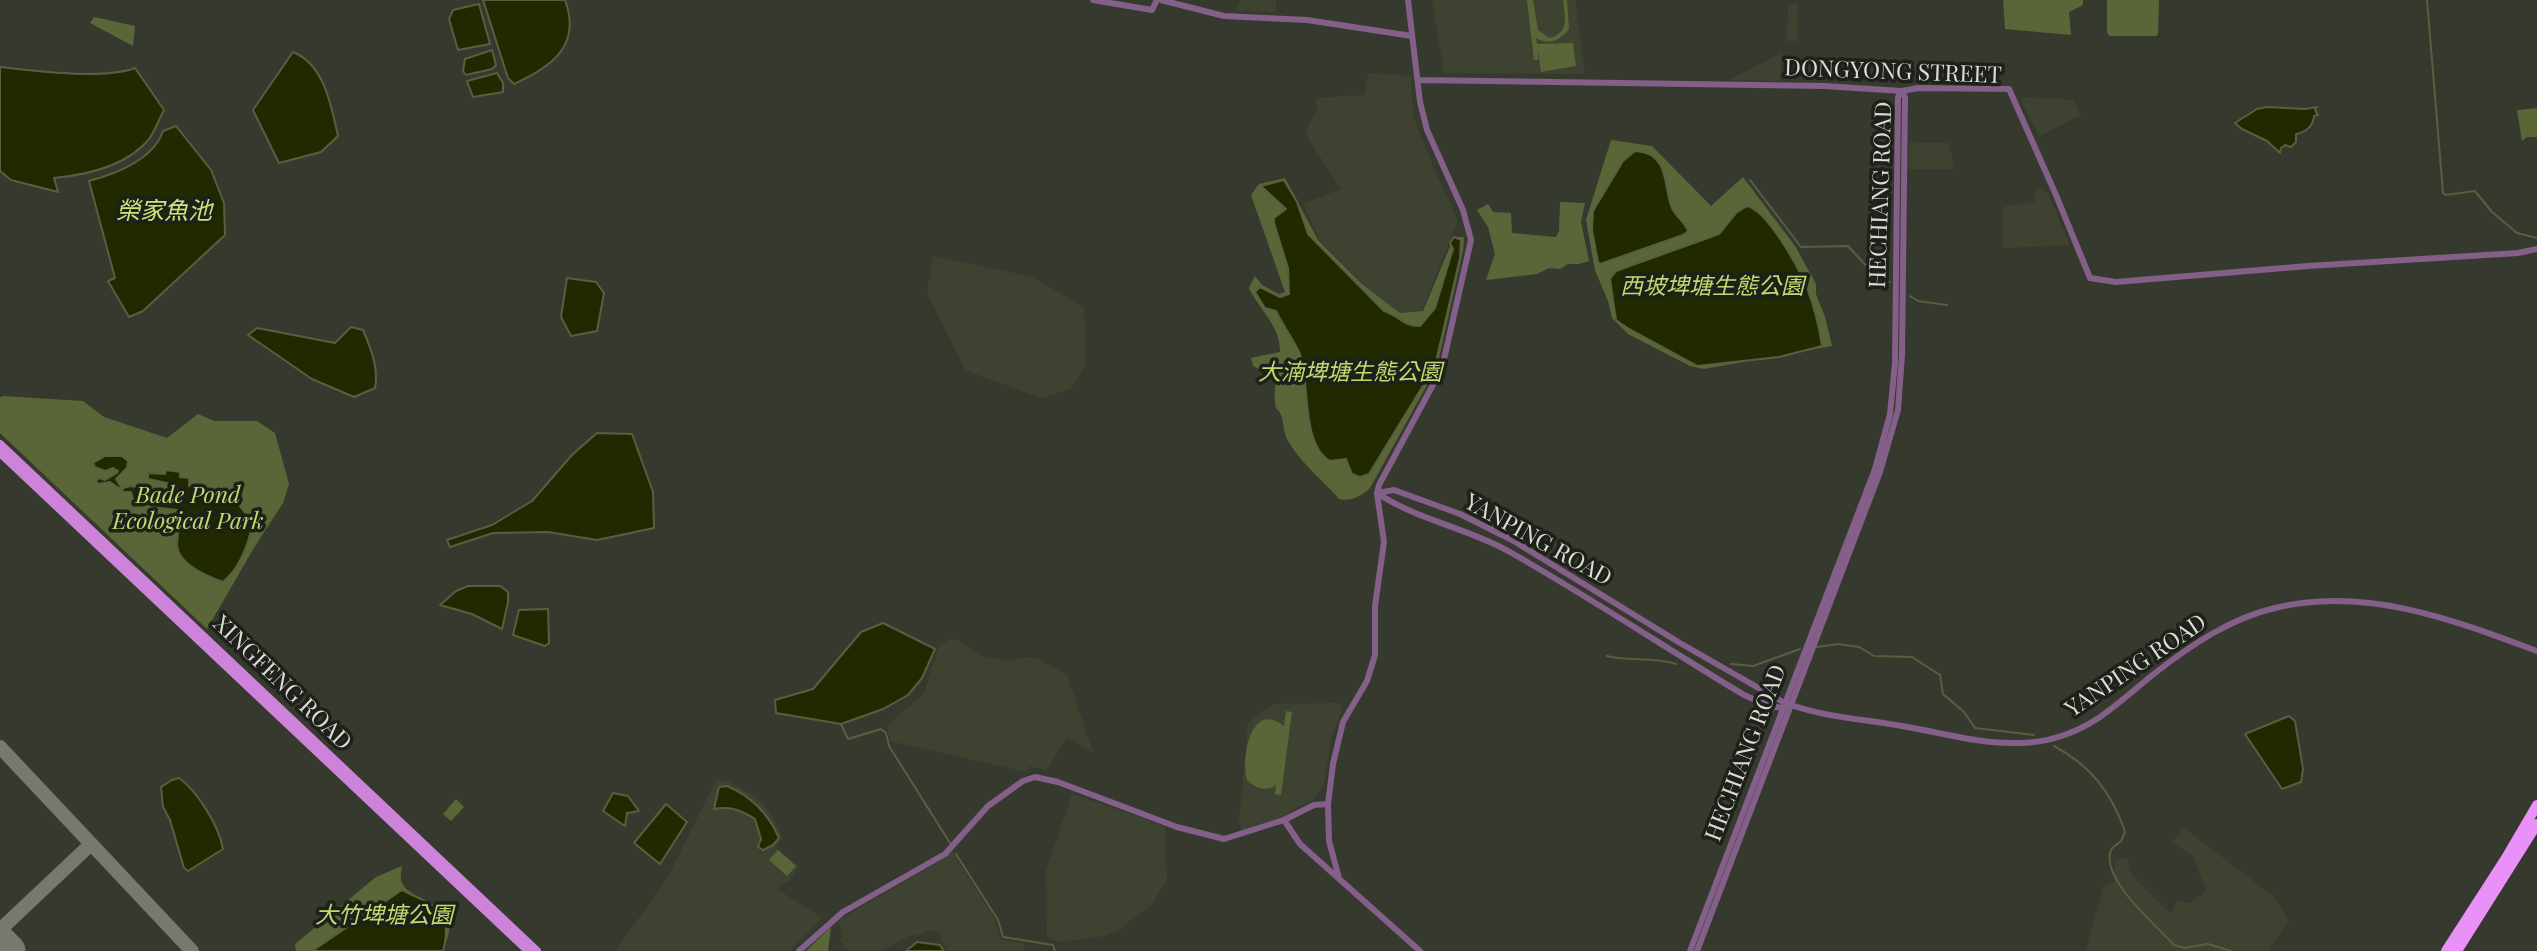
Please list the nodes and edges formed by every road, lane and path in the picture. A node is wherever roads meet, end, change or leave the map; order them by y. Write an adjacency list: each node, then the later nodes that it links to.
1 (1093, 0): 2 (street)
2 (1159, 0): 4 (street)
3 (1408, 0): 4 (street)
4 (1412, 36): 5 (street)
5 (1418, 80): 6 (street, DONGYONG STREET); 10 (street)
6 (1902, 90): 7 (street, DONGYONG STREET); 12 (street, HECHIANG ROAD)
7 (2537, 249)
8 (0, 444): 19 (main road, XINGFENG ROAD)
9 (0, 453): 18 (main road, XINGFENG ROAD)
10 (1377, 493): 12 (street, YANPING ROAD); 12 (street, YANPING ROAD); 13 (street)
11 (2537, 651): 12 (street, YANPING ROAD)
12 (1785, 705): 22 (street, HECHIANG ROAD); 23 (street, HECHIANG ROAD)
13 (1328, 804): 15 (street); 17 (street)
14 (2537, 805): 24 (highway)
15 (1284, 820): 17 (street); 20 (street)
16 (2537, 824): 25 (highway)
17 (1339, 878): 21 (street)
18 (528, 951)
19 (537, 951)
20 (799, 951)
21 (1420, 951)
22 (1689, 951)
23 (1697, 951)
24 (2446, 951)
25 (2457, 951)

